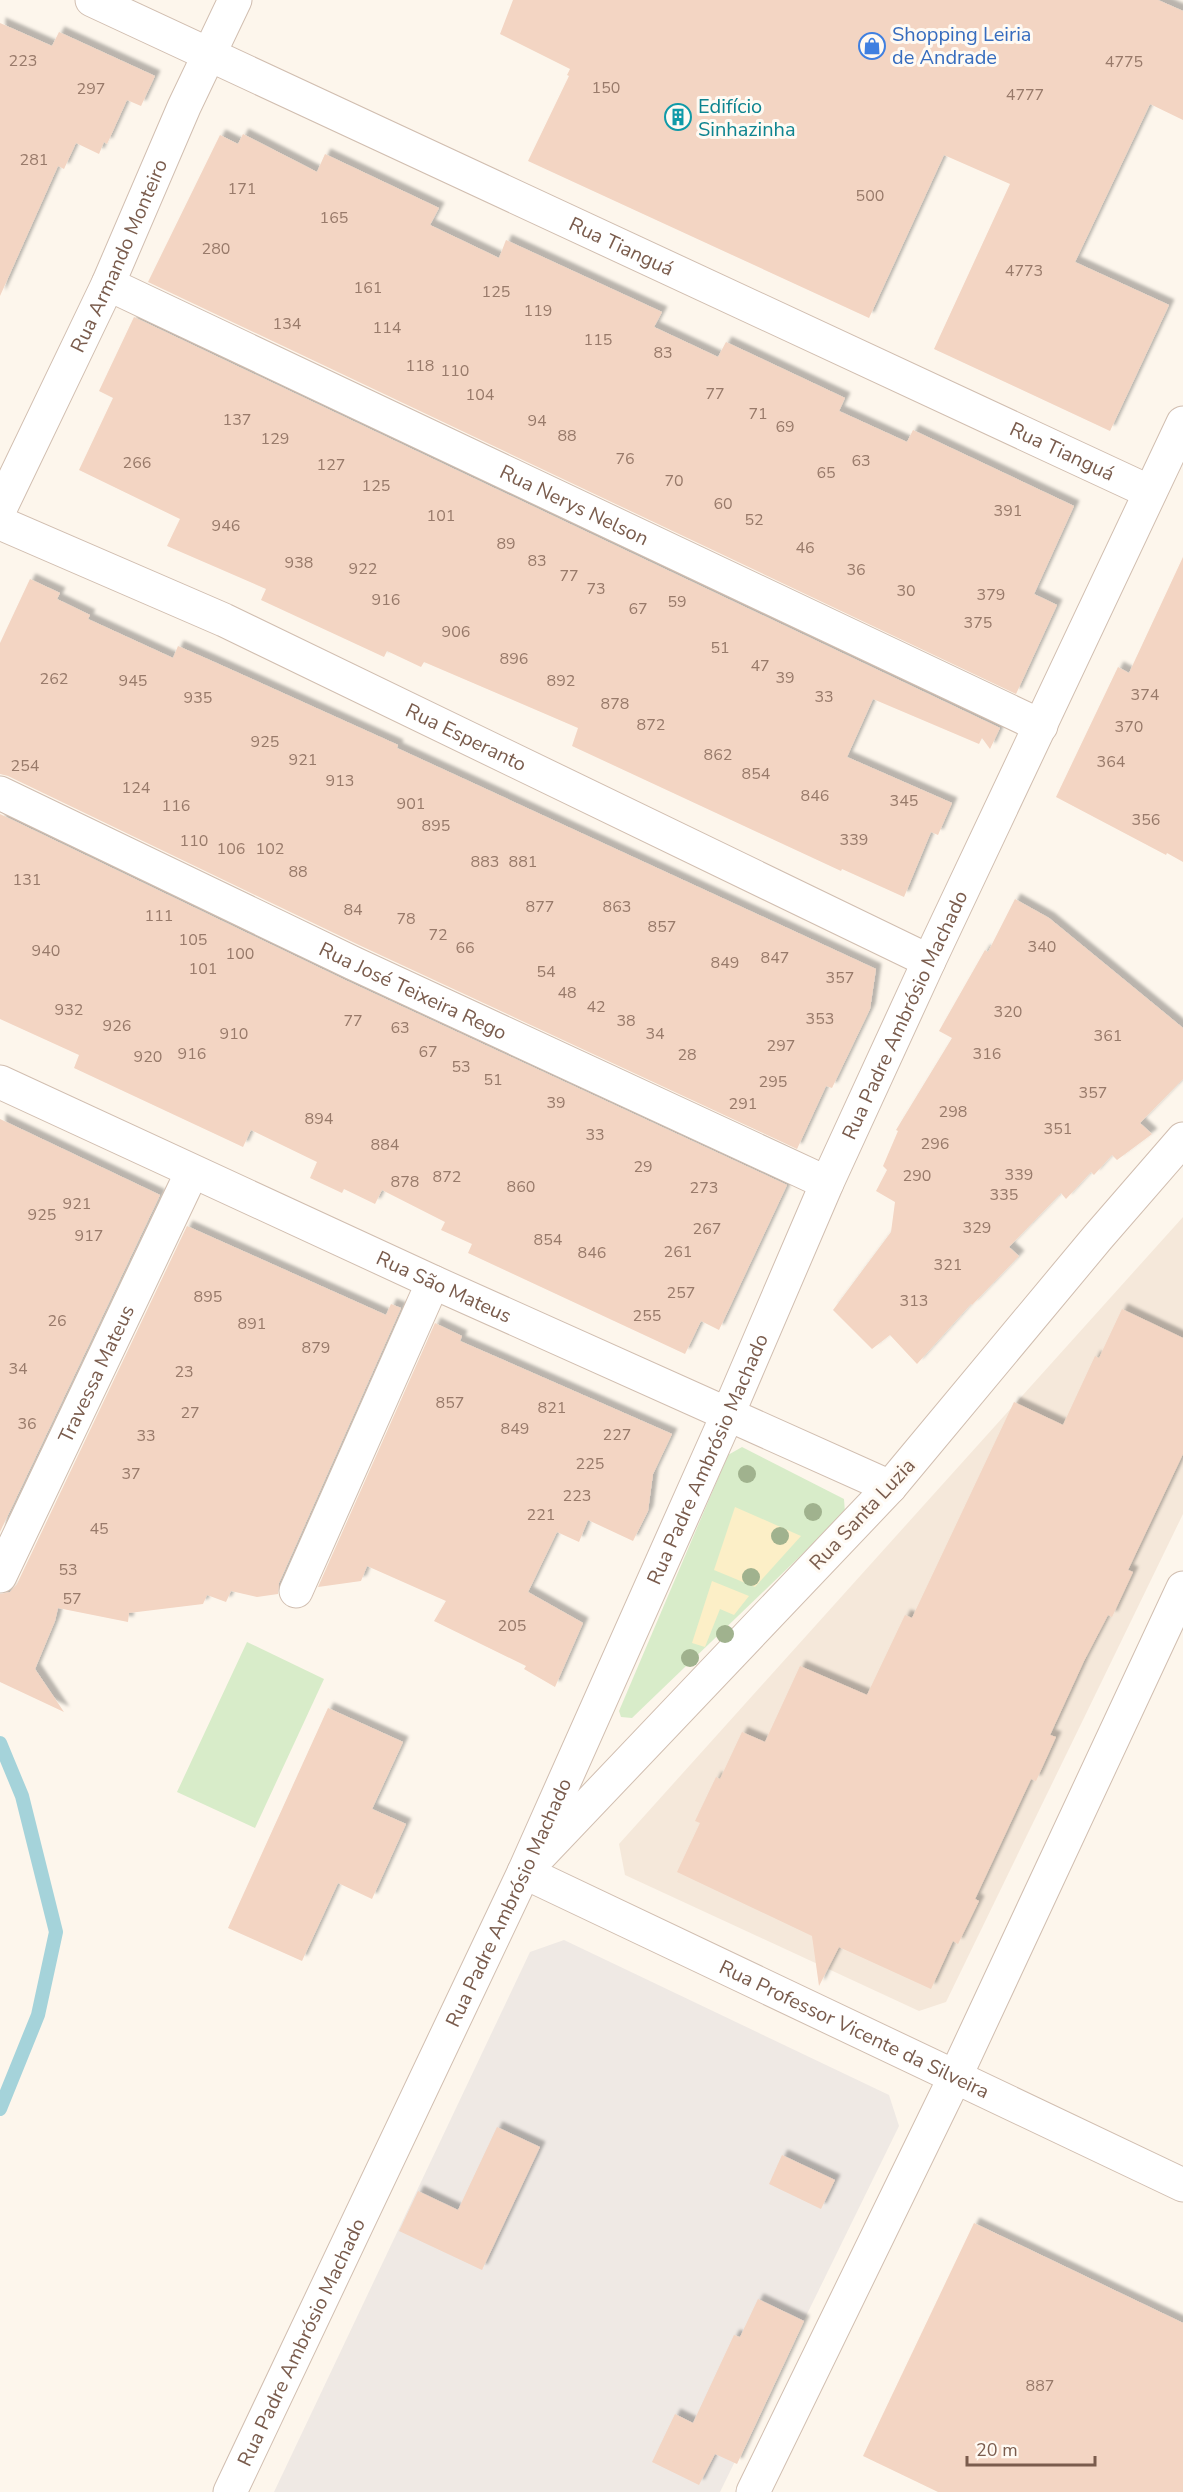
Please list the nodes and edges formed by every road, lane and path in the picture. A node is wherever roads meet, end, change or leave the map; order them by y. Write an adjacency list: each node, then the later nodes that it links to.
1 (92, 0): 3 (street, Rua Tianguá)
2 (235, 0): 3 (street, Rua Armando Monteiro)
3 (209, 55): 4 (street, Rua Armando Monteiro); 6 (street, Rua Tianguá)
4 (108, 284): 7 (street, Rua Armando Monteiro); 9 (street, Rua Nerys Nelson)
5 (1183, 423): 6 (street, Rua Padre Ambrósio Machado)
6 (1150, 492): 9 (street, Rua Padre Ambrósio Machado)
7 (0, 508)
8 (0, 523): 11 (street, Rua Esperanto)
9 (1041, 726): 11 (street, Rua Padre Ambrósio Machado)
10 (0, 793): 15 (street, Rua José Teixeira Rego)
11 (929, 961): 15 (street, Rua Padre Ambrósio Machado)
12 (0, 1082): 14 (street, Rua São Mateus)
13 (1183, 1139): 18 (street, Rua Santa Luzia)
14 (192, 1172): 16 (street, Rua São Mateus); 19 (street, Travessa Mateus)
15 (827, 1183): 17 (street, Rua Padre Ambrósio Machado)
16 (433, 1282): 17 (street, Rua São Mateus); 21 (street)
17 (728, 1416): 18 (street, Rua São Mateus); 22 (street, Rua Padre Ambrósio Machado)
18 (890, 1487): 22 (street, Rua Santa Luzia)
19 (0, 1576)
20 (1183, 1588): 23 (street)
21 (296, 1591)
22 (524, 1872): 23 (street, Rua Professor Vicente da Silveira); 25 (street, Rua Padre Ambrósio Machado)
23 (956, 2075): 24 (street, Rua Professor Vicente da Silveira); 26 (street)
24 (1183, 2185)
25 (230, 2492)
26 (753, 2492)

